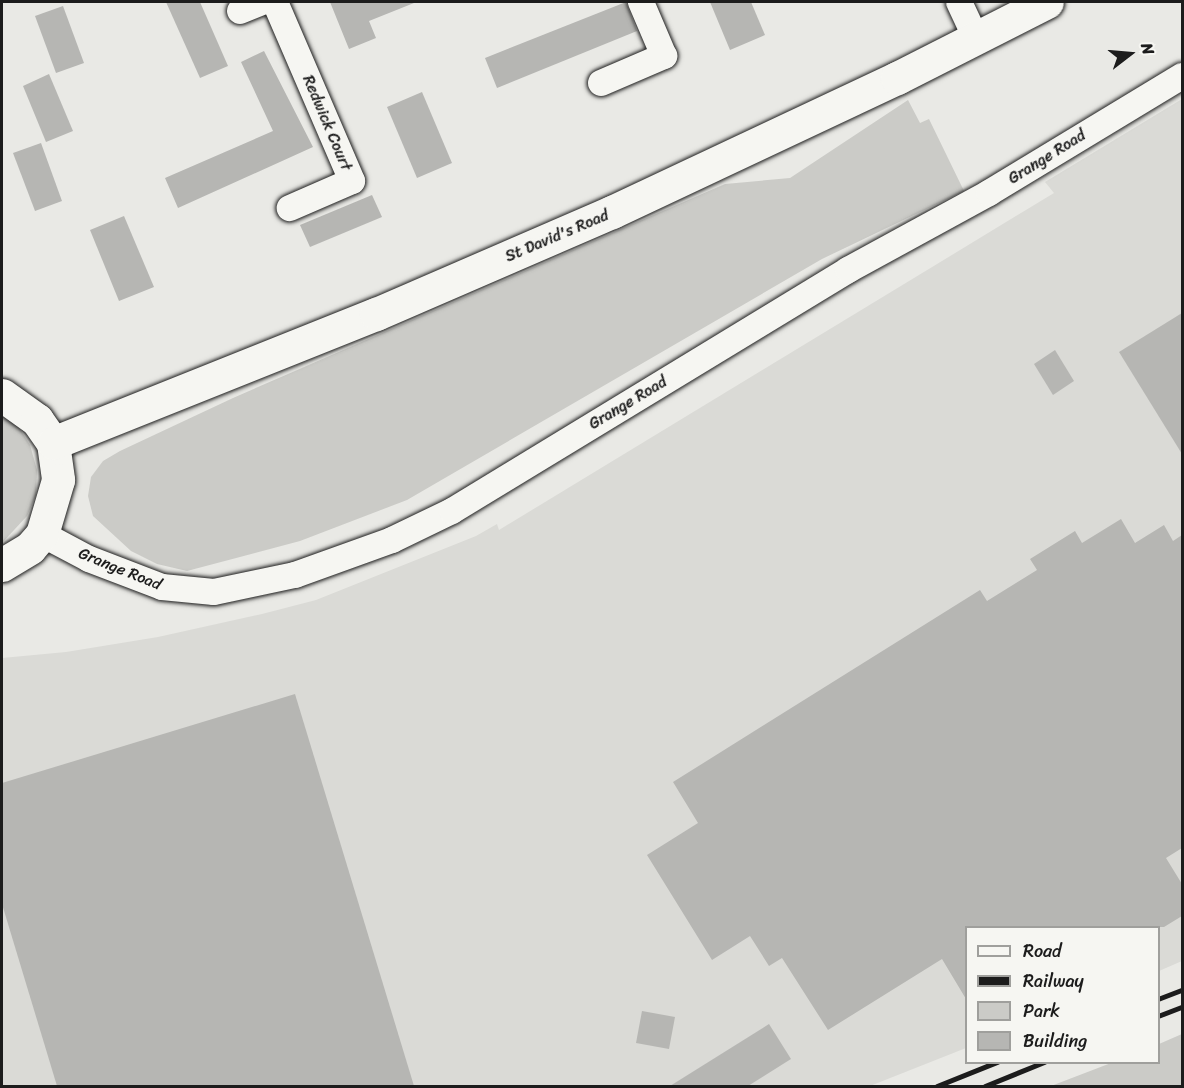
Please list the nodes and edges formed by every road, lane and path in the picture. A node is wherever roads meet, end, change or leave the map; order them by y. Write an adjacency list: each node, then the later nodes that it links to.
1 (275, 2): 8 (street, Redwick Court)
2 (641, 2): 7 (street)
3 (959, 2): 5 (street)
4 (1047, 2): 5 (street, St David's Road)
5 (976, 38): 10 (street, St David's Road)
6 (1182, 76): 11 (street, Grange Road)
7 (601, 83)
8 (290, 208)
9 (2, 395): 10 (street)
10 (53, 443): 11 (street)
11 (42, 534): 12 (street)
12 (2, 565)

